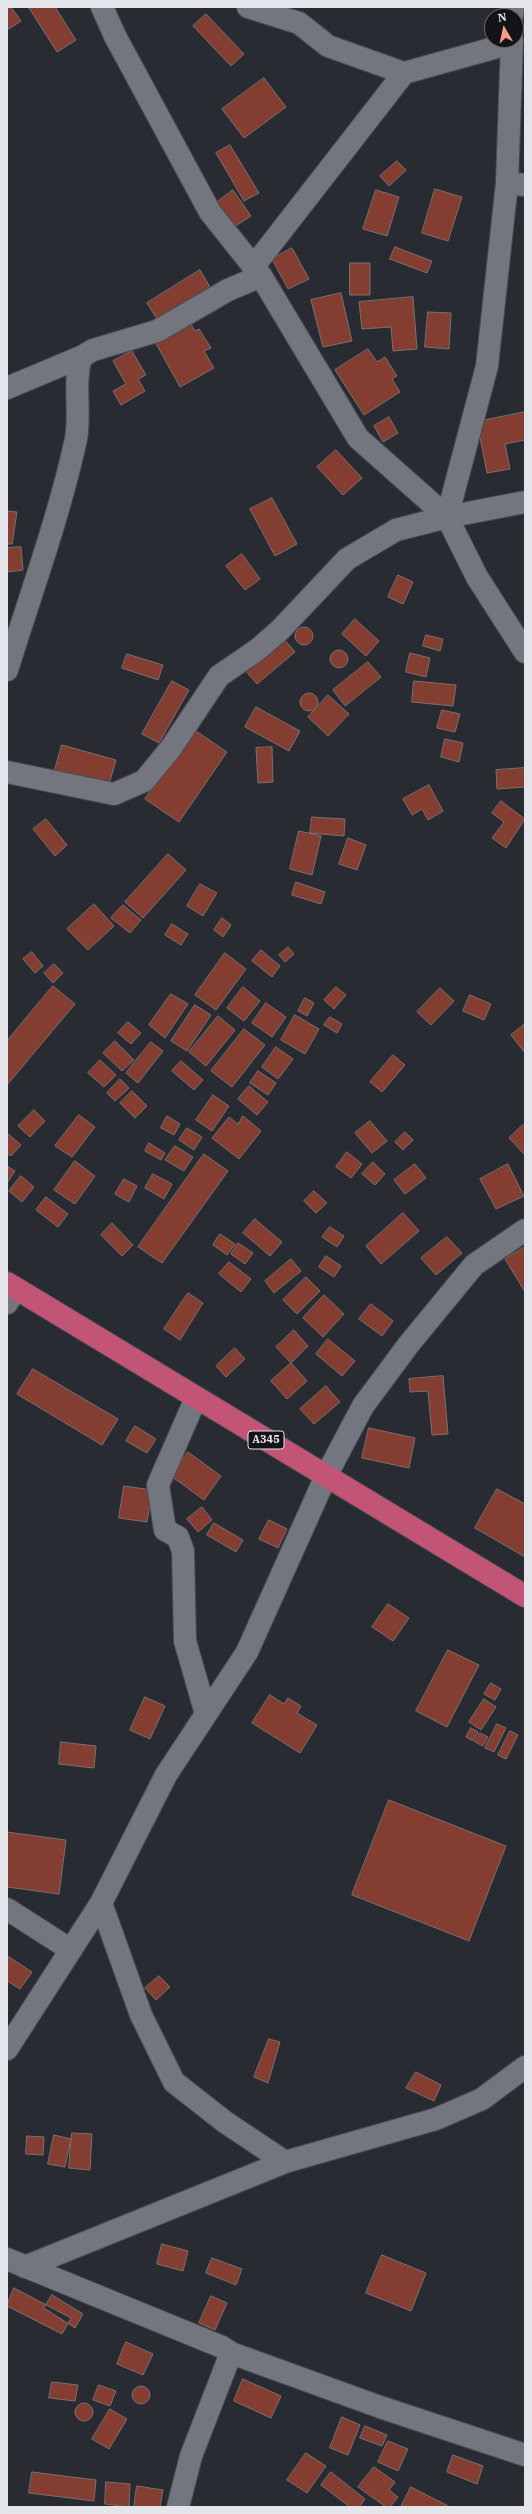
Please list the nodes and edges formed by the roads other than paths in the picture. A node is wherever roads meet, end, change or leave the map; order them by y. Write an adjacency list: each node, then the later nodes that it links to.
1 (102, 7): 7 (street)
2 (248, 7): 5 (street)
3 (488, 48): 5 (street)
4 (512, 48): 6 (street)
5 (404, 73): 7 (street)
6 (516, 184): 11 (street)
7 (257, 271): 8 (street); 11 (street)
8 (81, 357): 9 (street); 12 (street)
9 (7, 388)
10 (525, 502): 11 (street)
11 (447, 517): 13 (street); 15 (street)
12 (15, 619): 14 (street)
13 (525, 652)
14 (7, 670)
15 (7, 772)
16 (525, 1230): 19 (street)
17 (10, 1292): 18 (highway, A345)
18 (196, 1398): 19 (highway, A345); 21 (street)
19 (326, 1476): 20 (highway, A345); 21 (street)
20 (525, 1596)
21 (206, 1714): 22 (street)
22 (101, 1903): 24 (street); 27 (street)
23 (7, 1909): 24 (street)
24 (71, 1950): 25 (street)
25 (7, 2049)
26 (525, 2067): 27 (street)
27 (285, 2162): 28 (street)
28 (16, 2263): 29 (street)
29 (230, 2353): 30 (street); 31 (street)
30 (525, 2455)
31 (178, 2507)

